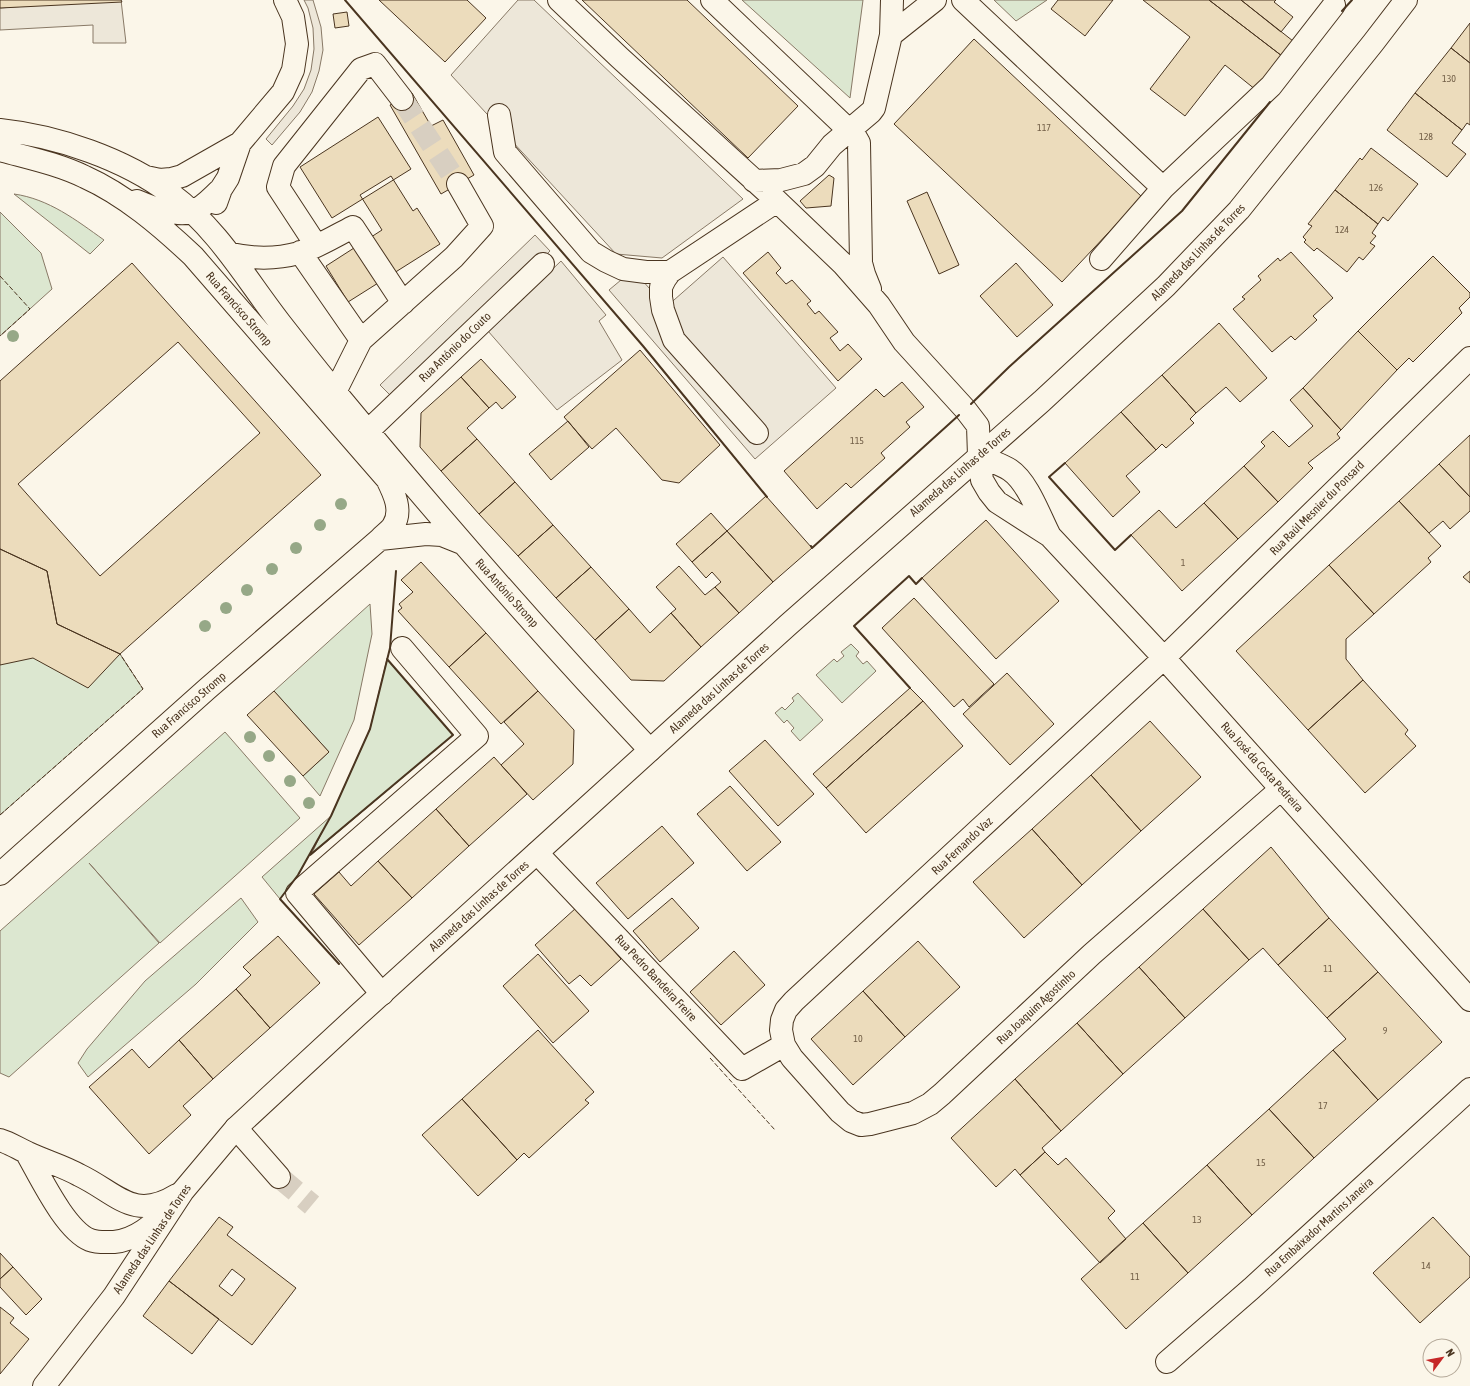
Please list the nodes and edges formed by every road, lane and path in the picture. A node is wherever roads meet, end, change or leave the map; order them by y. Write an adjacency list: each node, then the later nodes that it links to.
1 (285, 0): 15 (street)
2 (559, 0): 18 (street)
3 (712, 0): 14 (street)
4 (892, 0): 10 (street)
5 (935, 0): 10 (street)
6 (963, 0): 20 (street)
7 (1406, 0): 9 (street, Alameda das Linhas de Torres)
8 (1334, 5): 20 (street)
9 (1395, 9): 37 (street, Alameda das Linhas de Torres)
10 (891, 35): 14 (street)
11 (402, 99): 26 (street)
12 (500, 115): 29 (street)
13 (0, 130): 17 (street, Rua Francisco Stromp)
14 (849, 130): 18 (street); 31 (street)
15 (240, 143): 17 (street); 21 (street)
16 (0, 150): 22 (street, Rua Francisco Stromp)
17 (144, 176): 24 (street, Rua Francisco Stromp)
18 (754, 181): 23 (street)
19 (458, 184): 30 (street)
20 (1163, 188): 27 (street)
21 (221, 190): 24 (street); 25 (street)
22 (112, 191): 24 (street); 39 (street, Rua Francisco Stromp)
23 (777, 201): 29 (street); 31 (street)
24 (193, 212): 25 (street, Rua Francisco Stromp)
25 (224, 246): 26 (street); 34 (street, Rua Francisco Stromp)
26 (308, 249): 30 (street); 32 (street)
27 (1101, 259)
28 (543, 264): 35 (street, Rua António do Couto)
29 (670, 272): 36 (street)
30 (403, 303): 32 (street)
31 (879, 305): 37 (street)
32 (361, 340): 34 (street)
33 (1470, 358): 42 (street, Rua Raúl Mesnier du Ponsard)
34 (335, 392): 35 (street, Rua Francisco Stromp)
35 (368, 431): 40 (street, Rua António Stromp)
36 (757, 433)
37 (979, 456): 38 (street, Rua José da Costa Pedreira); 38 (street, Rua José da Costa Pedreira); 43 (street, Alameda das Linhas de Torres)
38 (1050, 536): 42 (street, Rua José da Costa Pedreira)
39 (380, 539): 40 (street); 46 (street, Rua Francisco Stromp)
40 (462, 543): 43 (street, Rua António Stromp)
41 (402, 648): 47 (street)
42 (1164, 658): 44 (street, Rua José da Costa Pedreira); 49 (street, Rua Fernando Vaz)
43 (650, 750): 45 (street, Alameda das Linhas de Torres)
44 (1281, 789): 48 (street, Rua José da Costa Pedreira); 49 (street, Rua Joaquim Agostinho)
45 (537, 853): 47 (street, Alameda das Linhas de Torres); 49 (street, Rua Pedro Bandeira Freire)
46 (0, 874)
47 (382, 994): 51 (street, Alameda das Linhas de Torres)
48 (1470, 1000)
49 (784, 1045)
50 (1470, 1089): 56 (street, Rua Embaixador Martins Janeira)
51 (236, 1128): 54 (street); 55 (street, Alameda das Linhas de Torres)
52 (0, 1140): 53 (street)
53 (26, 1152): 55 (street); 55 (street)
54 (279, 1177)
55 (183, 1191): 57 (street, Alameda das Linhas de Torres)
56 (1167, 1362)
57 (44, 1386)

